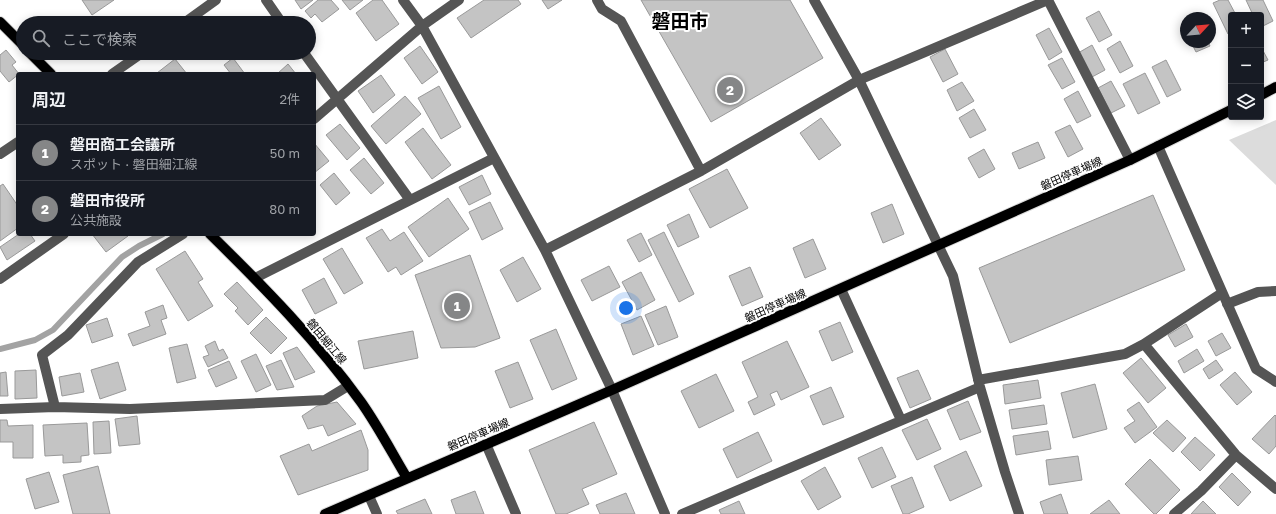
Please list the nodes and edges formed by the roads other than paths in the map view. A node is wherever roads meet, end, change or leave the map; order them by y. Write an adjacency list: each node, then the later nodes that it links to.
1 (216, 0): 7 (street)
2 (266, 0): 8 (street)
3 (403, 0): 10 (street)
4 (459, 0): 10 (street)
5 (598, 0): 28 (street)
6 (814, 0): 17 (street)
7 (194, 16)
8 (277, 16)
9 (0, 22): 11 (main road)
10 (422, 26): 20 (street); 26 (street)
11 (16, 38)
12 (37, 60): 15 (main road)
13 (132, 60): 16 (street)
14 (309, 60): 20 (street)
15 (49, 72)
16 (115, 72)
17 (859, 80): 27 (street); 28 (street); 33 (street)
18 (1276, 87): 19 (main road)
19 (1264, 93)
20 (337, 99): 22 (street); 29 (street)
21 (1228, 111): 24 (main road, 磐田停車場線)
22 (316, 117)
23 (16, 143): 25 (street)
24 (1158, 146): 27 (main road, 磐田停車場線); 39 (street)
25 (0, 154)
26 (494, 158): 29 (street); 34 (street)
27 (1130, 160): 33 (main road, 磐田停車場線)
28 (701, 171): 34 (street)
29 (410, 200): 35 (street)
30 (61, 236): 36 (street)
31 (180, 236): 46 (street)
32 (212, 236): 35 (main road, 磐田細江線)
33 (938, 245): 37 (main road, 磐田停車場線); 43 (street)
34 (545, 250): 45 (street)
35 (255, 278): 44 (main road, 磐田細江線)
36 (0, 279)
37 (841, 289): 45 (main road, 磐田停車場線); 48 (street)
38 (1276, 291): 40 (street)
39 (1222, 293): 40 (street); 41 (street)
40 (1227, 304): 42 (street)
41 (1144, 344): 43 (street); 50 (street)
42 (1276, 382)
43 (979, 383): 48 (street); 59 (street)
44 (348, 386): 46 (street); 51 (main road, 磐田細江線)
45 (612, 390): 49 (main road, 磐田停車場線); 57 (street)
46 (55, 407): 47 (street)
47 (0, 409)
48 (901, 420): 58 (street)
49 (486, 444): 51 (main road, 磐田停車場線); 56 (street)
50 (1236, 455): 52 (street); 60 (street)
51 (407, 478): 53 (main road, 磐田停車場線)
52 (1276, 489)
53 (369, 496): 54 (main road, 磐田停車場線); 55 (street)
54 (325, 514)
55 (377, 514)
56 (516, 514)
57 (665, 514)
58 (682, 514)
59 (1018, 514)
60 (1174, 514)

